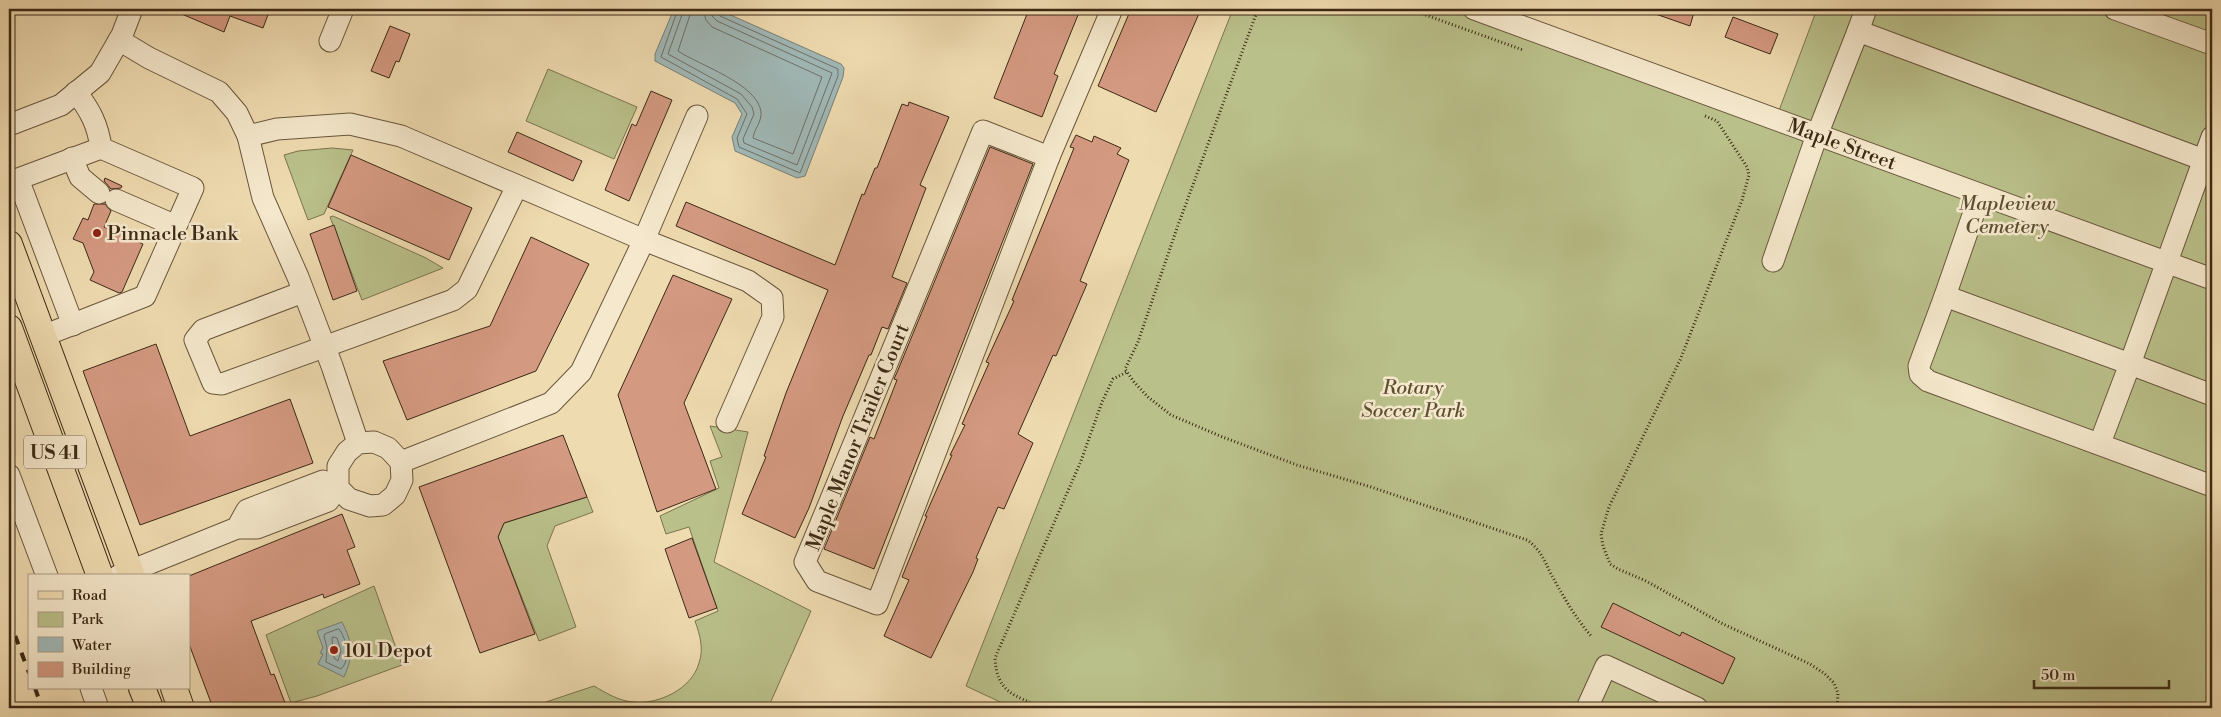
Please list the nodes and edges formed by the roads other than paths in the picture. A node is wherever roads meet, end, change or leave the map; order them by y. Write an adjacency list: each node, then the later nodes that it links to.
1 (132, 9): 8 (street)
2 (343, 9): 9 (street)
3 (1112, 9): 18 (street, Maple Manor Trailer Court)
4 (1474, 9): 14 (street, Maple Street)
5 (1866, 9): 7 (street)
6 (2115, 9): 10 (street)
7 (1858, 31): 14 (street); 20 (street)
8 (119, 40): 11 (street); 15 (street)
9 (330, 41)
10 (2212, 44)
11 (76, 92): 13 (street); 17 (street)
12 (697, 116): 24 (street)
13 (9, 125)
14 (1817, 135): 22 (street, Maple Street); 26 (street)
15 (248, 136): 21 (street); 29 (street)
16 (2212, 137): 20 (street)
17 (101, 148): 19 (street); 23 (street)
18 (1049, 157): 18 (street, Maple Manor Trailer Court)
19 (72, 158): 23 (street); 31 (street)
20 (2208, 161): 27 (street)
21 (517, 186): 24 (street); 34 (street)
22 (1980, 195): 27 (street, Maple Street); 30 (street)
23 (176, 226): 31 (street)
24 (644, 240): 37 (street); 40 (street)
25 (9, 244): 33 (main road, US 41)
26 (1773, 261)
27 (2168, 264): 28 (street, Maple Street); 35 (street)
28 (2212, 279)
29 (303, 292): 34 (street); 34 (street)
30 (1946, 296): 35 (street); 39 (street)
31 (73, 324): 33 (street)
32 (9, 328): 45 (main road, US 41)
33 (43, 336): 46 (main road, US 41)
34 (324, 346): 38 (street)
35 (2130, 364): 36 (street); 39 (street)
36 (2212, 395)
37 (727, 422)
38 (358, 443): 40 (street); 43 (street)
39 (2100, 443): 42 (street)
40 (401, 462): 43 (street)
41 (9, 475): 44 (street)
42 (2212, 486)
43 (336, 488): 46 (street)
44 (46, 574)
45 (99, 574)
46 (127, 574)
47 (91, 690): 50 (street)
48 (143, 690): 51 (main road)
49 (175, 690): 52 (main road)
50 (98, 708)
51 (150, 708)
52 (181, 708)
53 (1587, 708): 54 (street)
54 (1697, 708)

